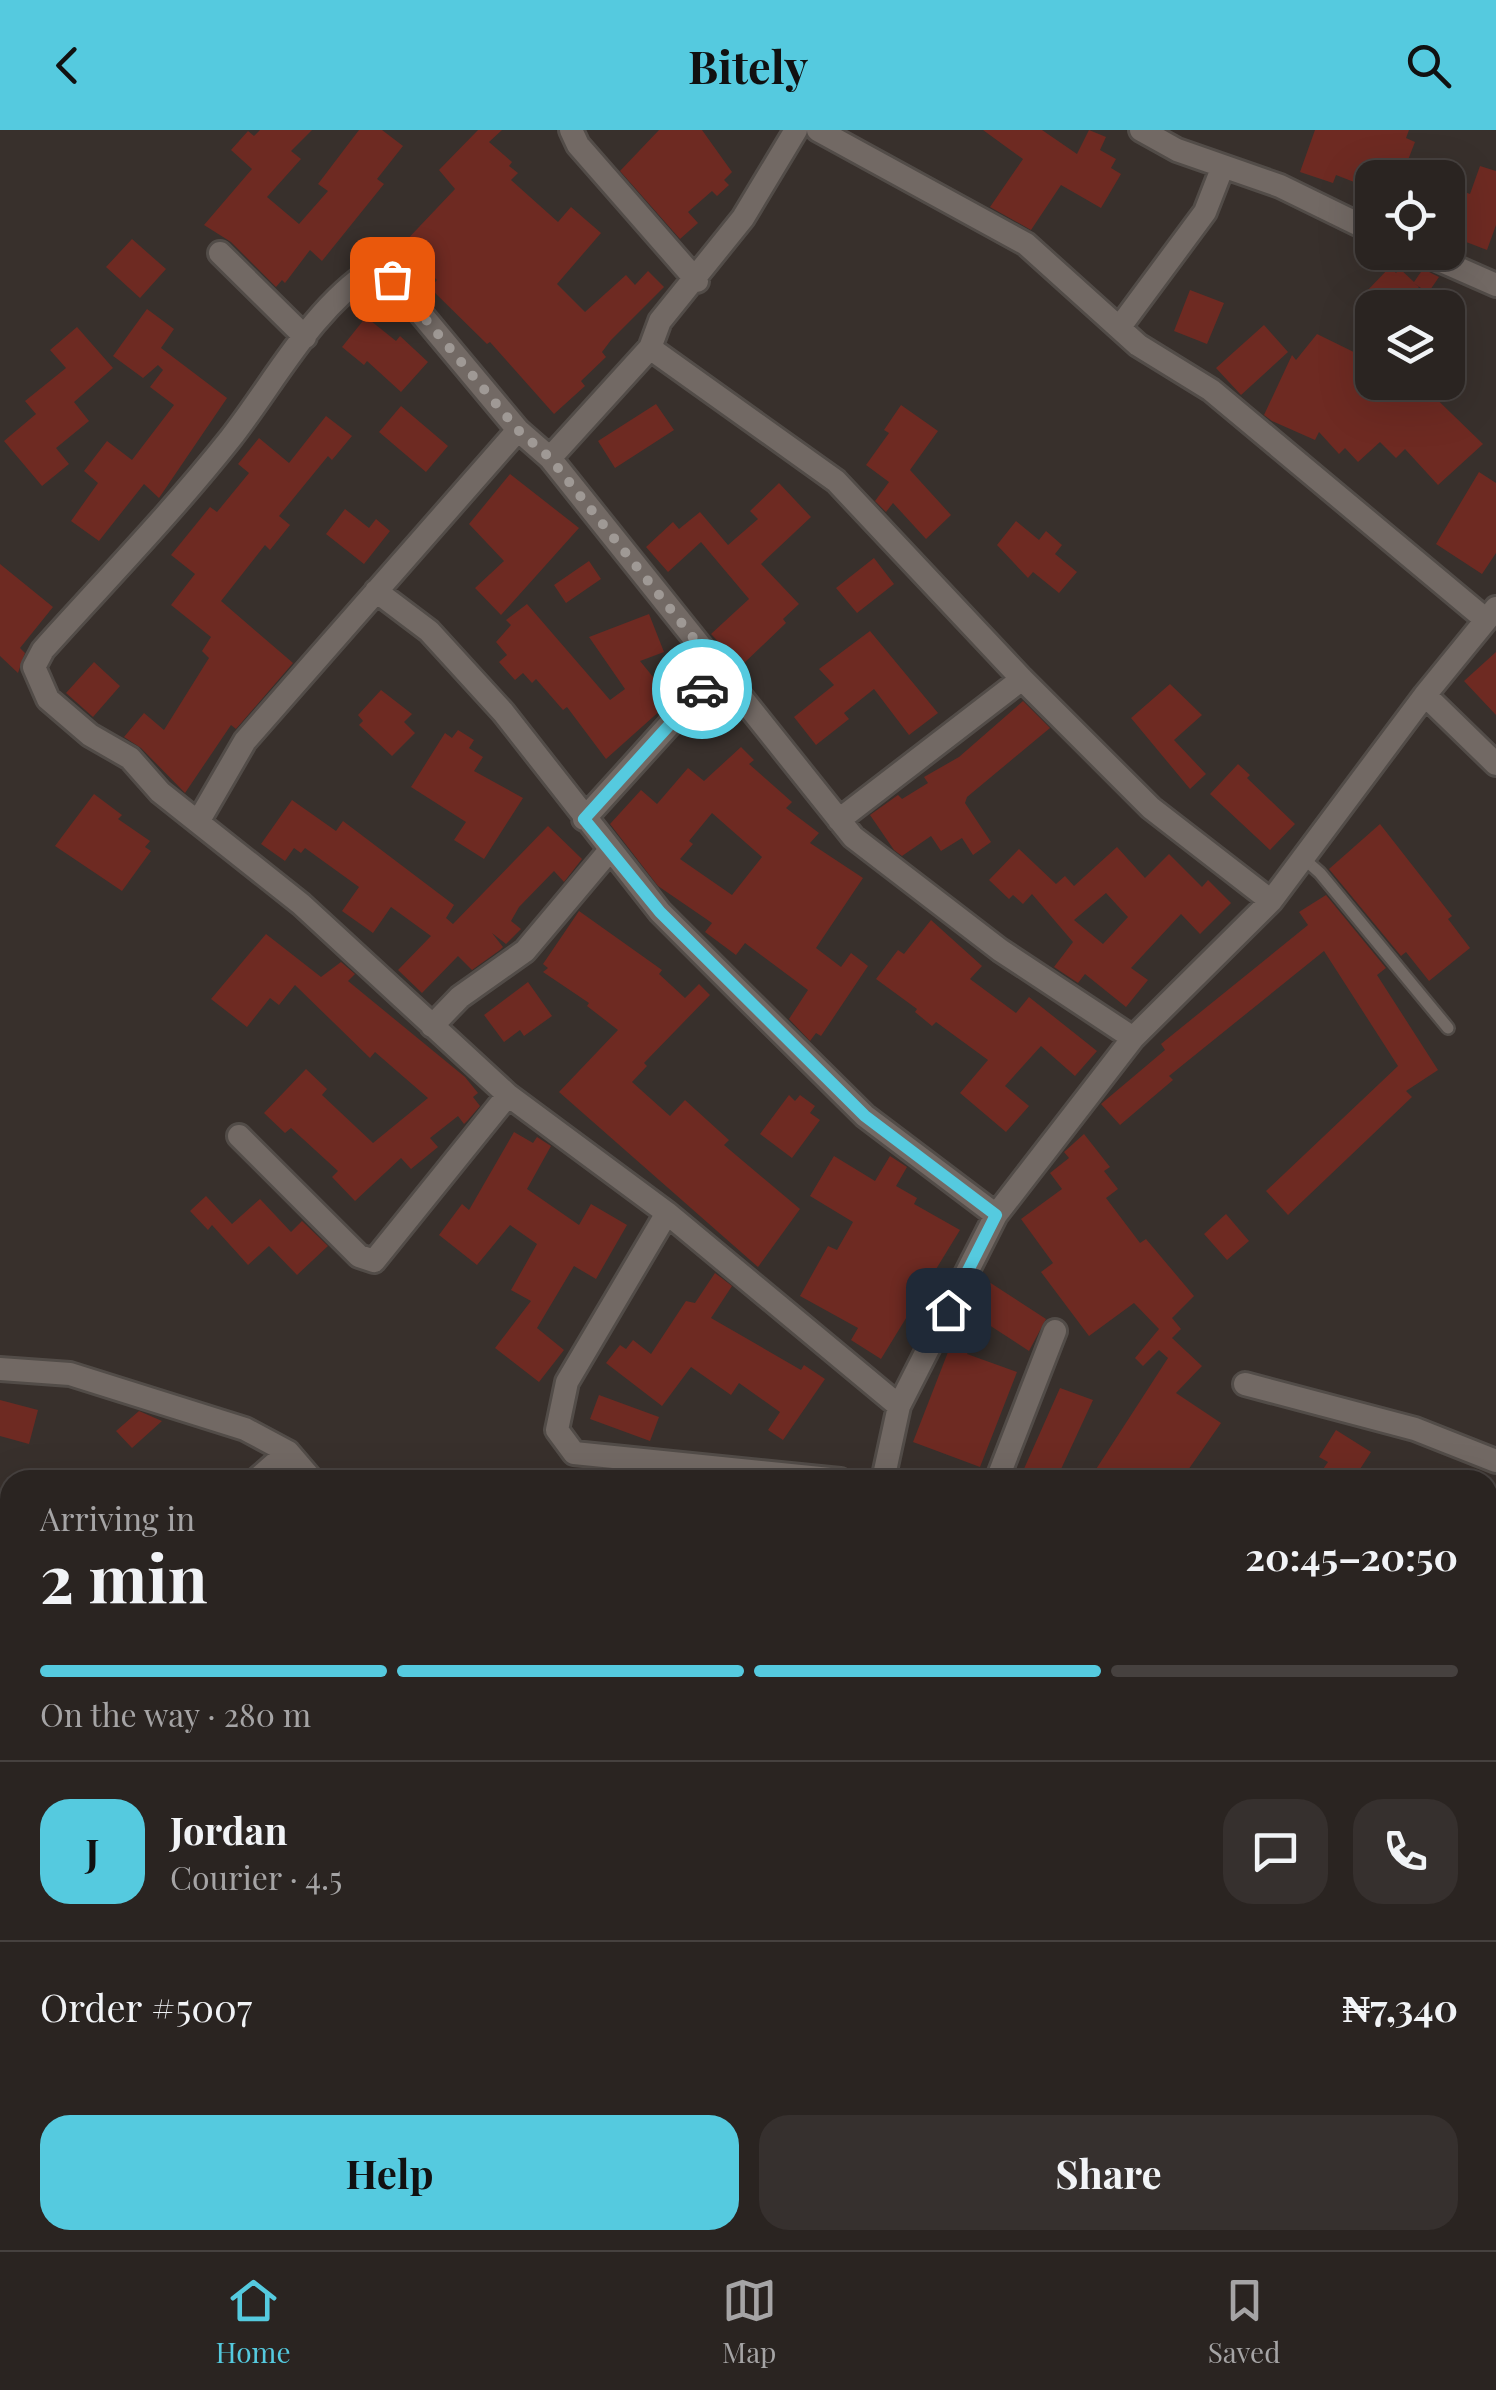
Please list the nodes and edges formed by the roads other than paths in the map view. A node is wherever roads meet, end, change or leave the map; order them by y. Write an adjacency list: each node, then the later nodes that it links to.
1 (571, 130): 9 (street)
2 (796, 130): 9 (street)
3 (818, 130): 11 (street)
4 (1141, 130): 5 (street)
5 (1223, 166): 6 (street); 11 (street)
6 (1355, 223)
7 (220, 254): 12 (street)
8 (1462, 270): 10 (street)
9 (697, 281): 13 (street)
10 (1496, 285)
11 (1119, 328): 17 (street)
12 (305, 337): 14 (street); 24 (street)
13 (650, 348): 15 (street); 19 (street)
14 (518, 430): 15 (street); 16 (street)
15 (550, 458): 18 (street)
16 (376, 591): 22 (street); 24 (street)
17 (1490, 614): 20 (street)
18 (719, 670): 22 (street); 23 (street)
19 (1022, 679): 23 (street); 27 (street)
20 (1425, 694): 21 (street); 26 (street)
21 (1496, 764)
22 (584, 819): 25 (street)
23 (839, 820): 30 (street)
24 (198, 822): 28 (street)
25 (610, 850): 28 (street); 34 (street)
26 (1303, 858): 27 (street); 29 (lane)
27 (1272, 901): 30 (street)
28 (432, 1026): 31 (street)
29 (1448, 1028)
30 (1133, 1038): 34 (street)
31 (508, 1096): 32 (street); 33 (street)
32 (239, 1136)
33 (667, 1212): 38 (street); 43 (street)
34 (996, 1215): 38 (street)
35 (1055, 1330): 45 (street)
36 (0, 1369): 39 (street)
37 (1245, 1384): 40 (street)
38 (899, 1406): 44 (street)
39 (288, 1452): 41 (street); 42 (street)
40 (1496, 1461)
41 (267, 1470)
42 (303, 1470)
43 (741, 1470)
44 (885, 1470)
45 (1001, 1470)

